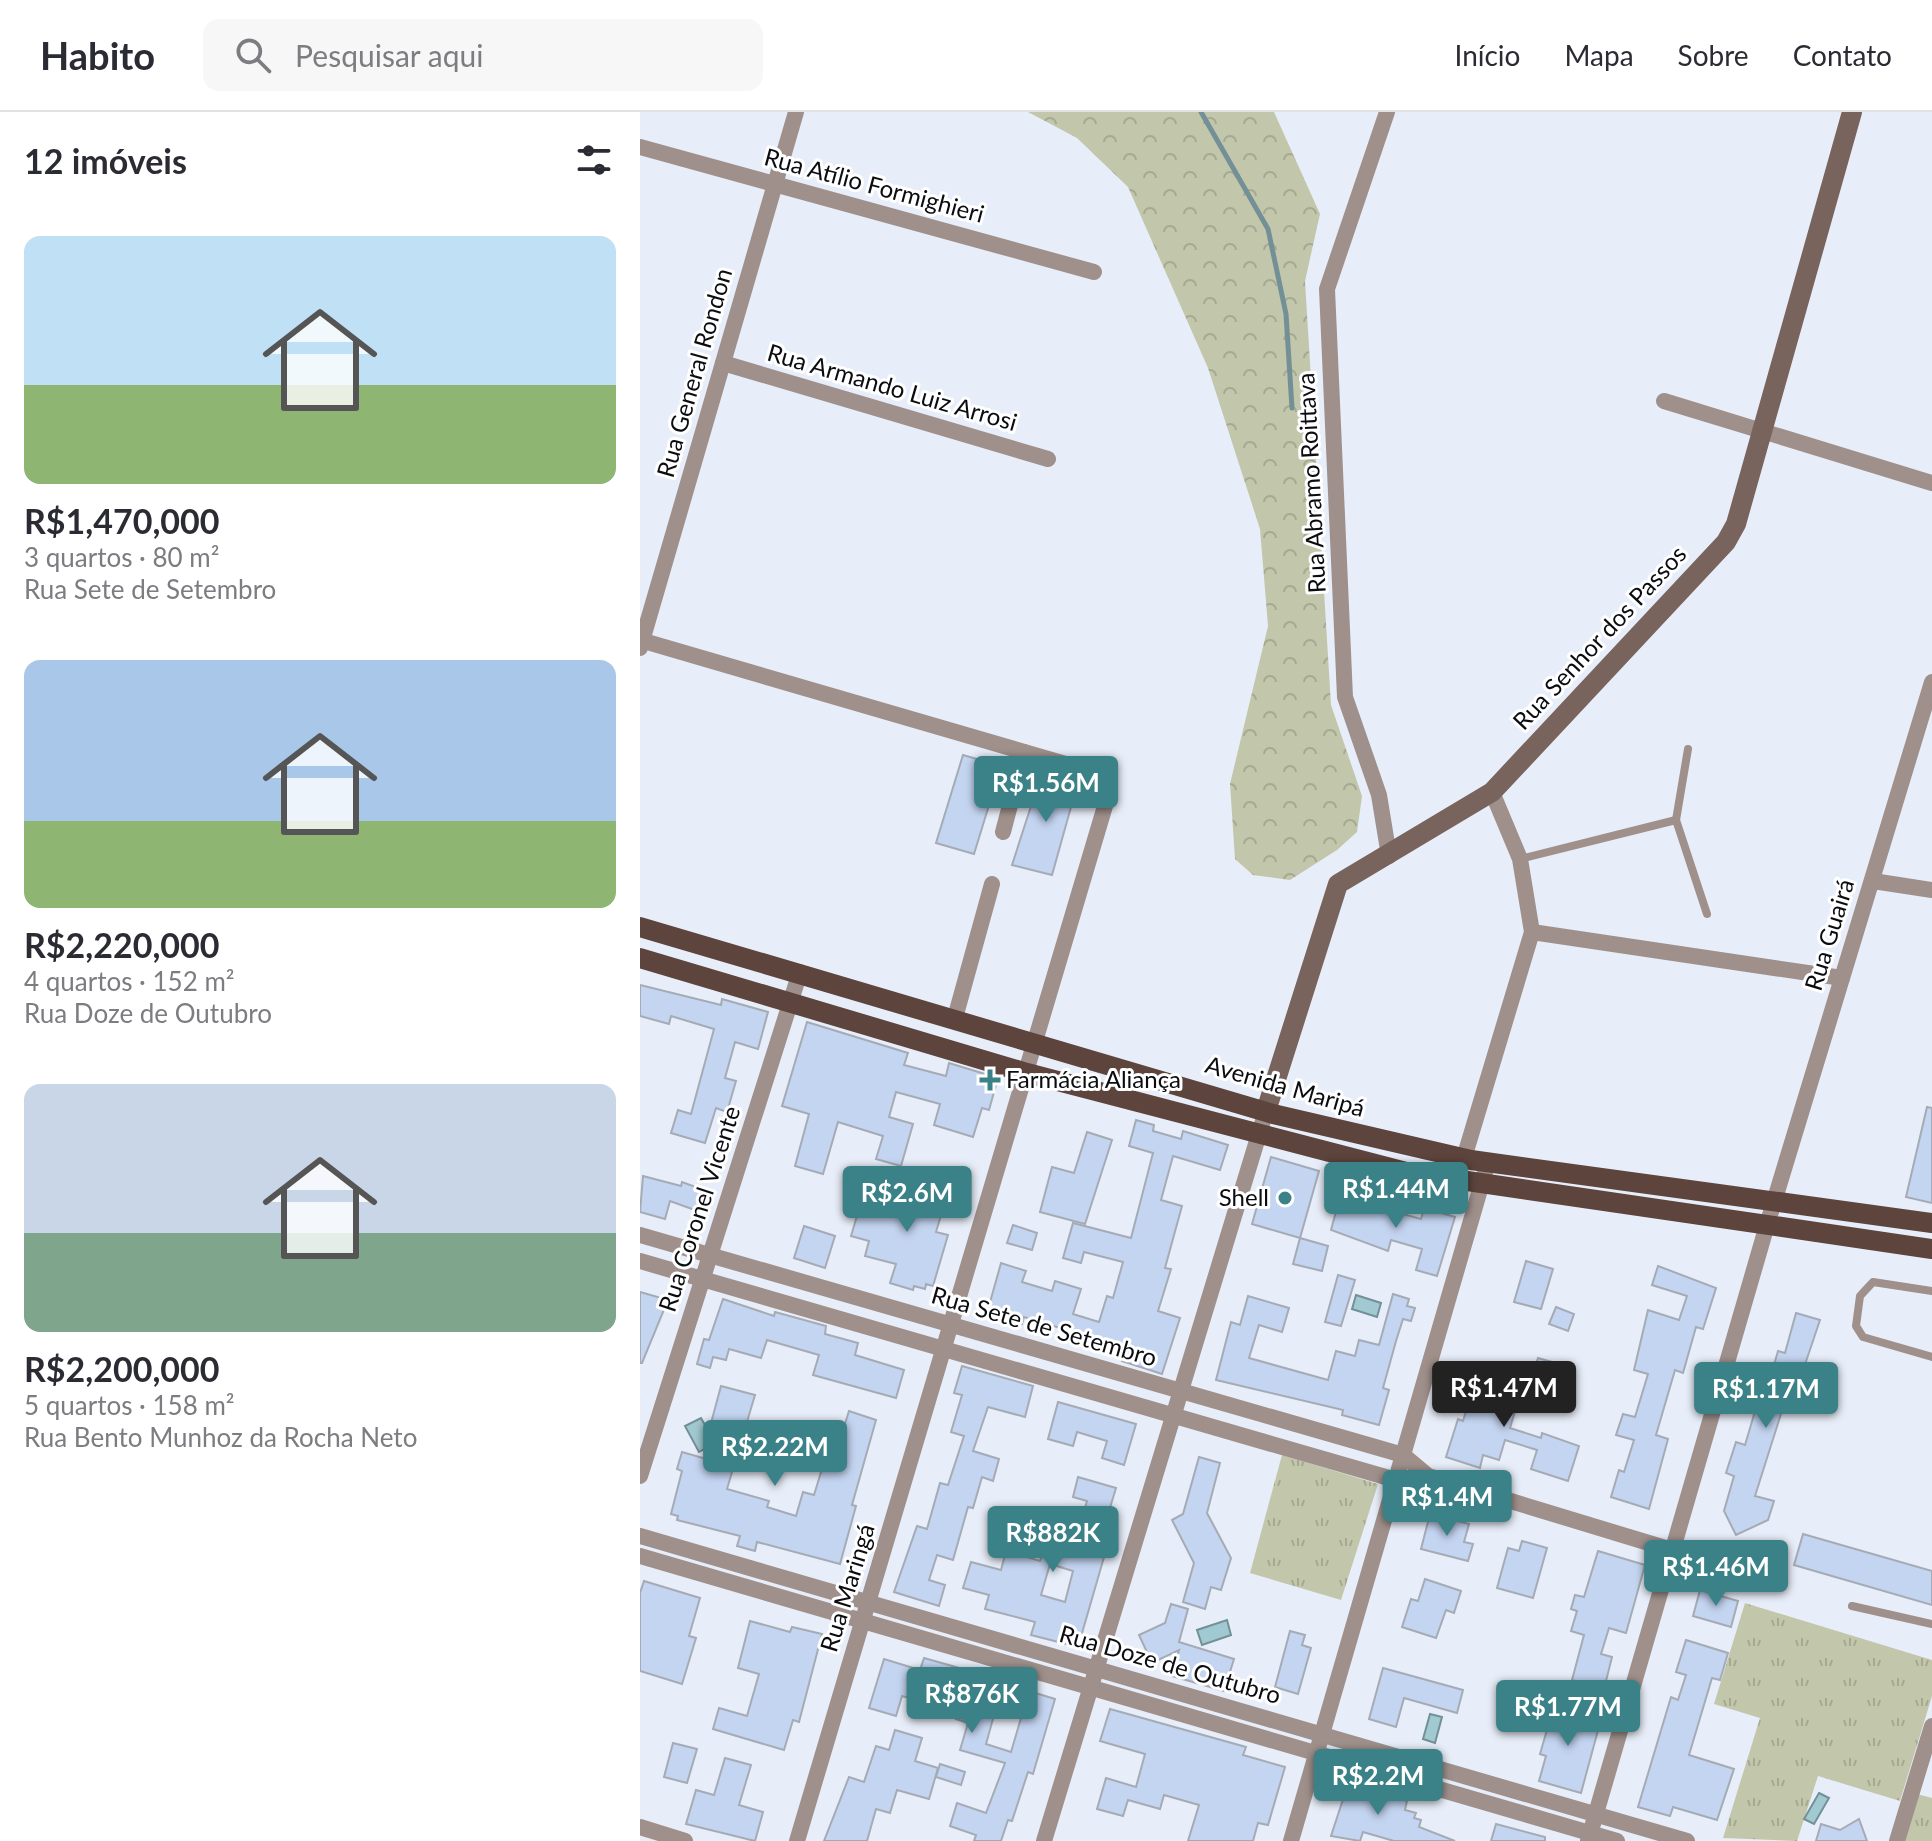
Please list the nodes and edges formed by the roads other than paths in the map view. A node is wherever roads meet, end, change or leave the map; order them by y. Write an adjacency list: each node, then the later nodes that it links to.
1 (796, 112): 5 (street, Rua General Rondon)
2 (1387, 112): 21 (street, Rua Abramo Roittava)
3 (1852, 112): 9 (street, Rua Senhor dos Passos)
4 (640, 147): 5 (street, Rua Atílio Formighieri)
5 (775, 184): 6 (street, Rua Atílio Formighieri); 7 (street, Rua General Rondon)
6 (1094, 272)
7 (723, 363): 10 (street, Rua Armando Luiz Arrosi); 12 (street, Rua General Rondon)
8 (1664, 401): 9 (street)
9 (1760, 431): 11 (street); 17 (street, Rua Senhor dos Passos)
10 (1048, 459)
11 (1932, 483)
12 (641, 643): 15 (street)
13 (1932, 682): 23 (street, Rua Guairá)
14 (1688, 749): 19 (lane)
15 (1024, 752): 16 (street); 20 (street)
16 (1086, 770)
17 (1492, 792): 21 (street, Rua Senhor dos Passos); 22 (street)
18 (1108, 796): 34 (street)
19 (1676, 820): 22 (lane); 26 (lane)
20 (1003, 832)
21 (1389, 856): 36 (street, Rua Senhor dos Passos)
22 (1520, 859): 28 (street)
23 (1873, 881): 25 (street); 31 (street, Rua Guairá)
24 (992, 884): 33 (street)
25 (1932, 890)
26 (1707, 914)
27 (640, 927): 30 (main road, Avenida Maripá)
28 (1532, 932): 31 (street); 38 (street)
29 (640, 958): 32 (main road)
30 (800, 972): 32 (main road); 32 (main road); 33 (main road, Avenida Maripá)
31 (1842, 978): 42 (street, Rua Guairá)
32 (789, 1002): 35 (main road); 47 (street, Rua Coronel Vicente)
33 (955, 1018): 34 (main road, Avenida Maripá)
34 (1038, 1042): 35 (main road); 36 (main road, Avenida Maripá)
35 (1028, 1073): 37 (main road); 51 (street, Rua Maringá)
36 (1266, 1111): 37 (main road); 37 (main road); 38 (main road, Avenida Maripá)
37 (1258, 1134): 40 (main road); 54 (street)
38 (1464, 1158): 39 (main road, Avenida Maripá); 40 (main road)
39 (1498, 1164): 41 (main road); 42 (main road, Avenida Maripá)
40 (1457, 1180): 41 (main road)
41 (1492, 1186): 44 (main road); 56 (street)
42 (1774, 1202): 43 (main road, Avenida Maripá); 44 (street, Rua Guairá)
43 (1932, 1223)
44 (1767, 1225): 46 (main road); 61 (street, Rua Guairá)
45 (640, 1235): 47 (street, Rua Sete de Setembro)
46 (1932, 1249)
47 (710, 1255): 49 (street, Rua Coronel Vicente); 51 (street, Rua Sete de Setembro)
48 (640, 1261): 49 (street, Rua Sete de Setembro)
49 (703, 1279): 52 (street, Rua Sete de Setembro); 57 (street, Rua Coronel Vicente)
50 (1932, 1291): 53 (lane)
51 (952, 1326): 52 (street, Rua Maringá); 54 (street, Rua Sete de Setembro)
52 (945, 1349): 55 (street, Rua Sete de Setembro); 63 (street, Rua Maringá)
53 (1932, 1357)
54 (1181, 1391): 55 (street); 56 (street, Rua Sete de Setembro)
55 (1173, 1416): 59 (street, Rua Sete de Setembro); 67 (street)
56 (1403, 1455): 58 (street, Rua Sete de Setembro); 59 (street)
57 (640, 1476)
58 (1428, 1476): 59 (street, Rua Sete de Setembro); 61 (street, Rua Sete de Setembro)
59 (1396, 1480): 70 (street)
60 (640, 1536): 63 (street, Rua Doze de Outubro)
61 (1672, 1550): 72 (street, Rua Guairá)
62 (640, 1556): 65 (street)
63 (869, 1603): 65 (street, Rua Maringá); 67 (street, Rua Doze de Outubro)
64 (1852, 1606): 66 (lane)
65 (864, 1621): 68 (street); 76 (street, Rua Maringá)
66 (1932, 1624)
67 (1097, 1669): 68 (street); 70 (street, Rua Doze de Outubro)
68 (1091, 1687): 71 (street); 77 (street)
69 (1932, 1726): 81 (street)
70 (1324, 1736): 71 (street); 72 (street, Rua Doze de Outubro)
71 (1319, 1754): 74 (street); 78 (street)
72 (1596, 1815): 74 (street, Rua Guairá); 80 (street, Rua Doze de Outubro)
73 (640, 1827): 75 (street)
74 (1589, 1837): 79 (street)
75 (685, 1841)
76 (797, 1841)
77 (1044, 1841)
78 (1291, 1841)
79 (1617, 1841)
80 (1687, 1841)
81 (1897, 1841)

